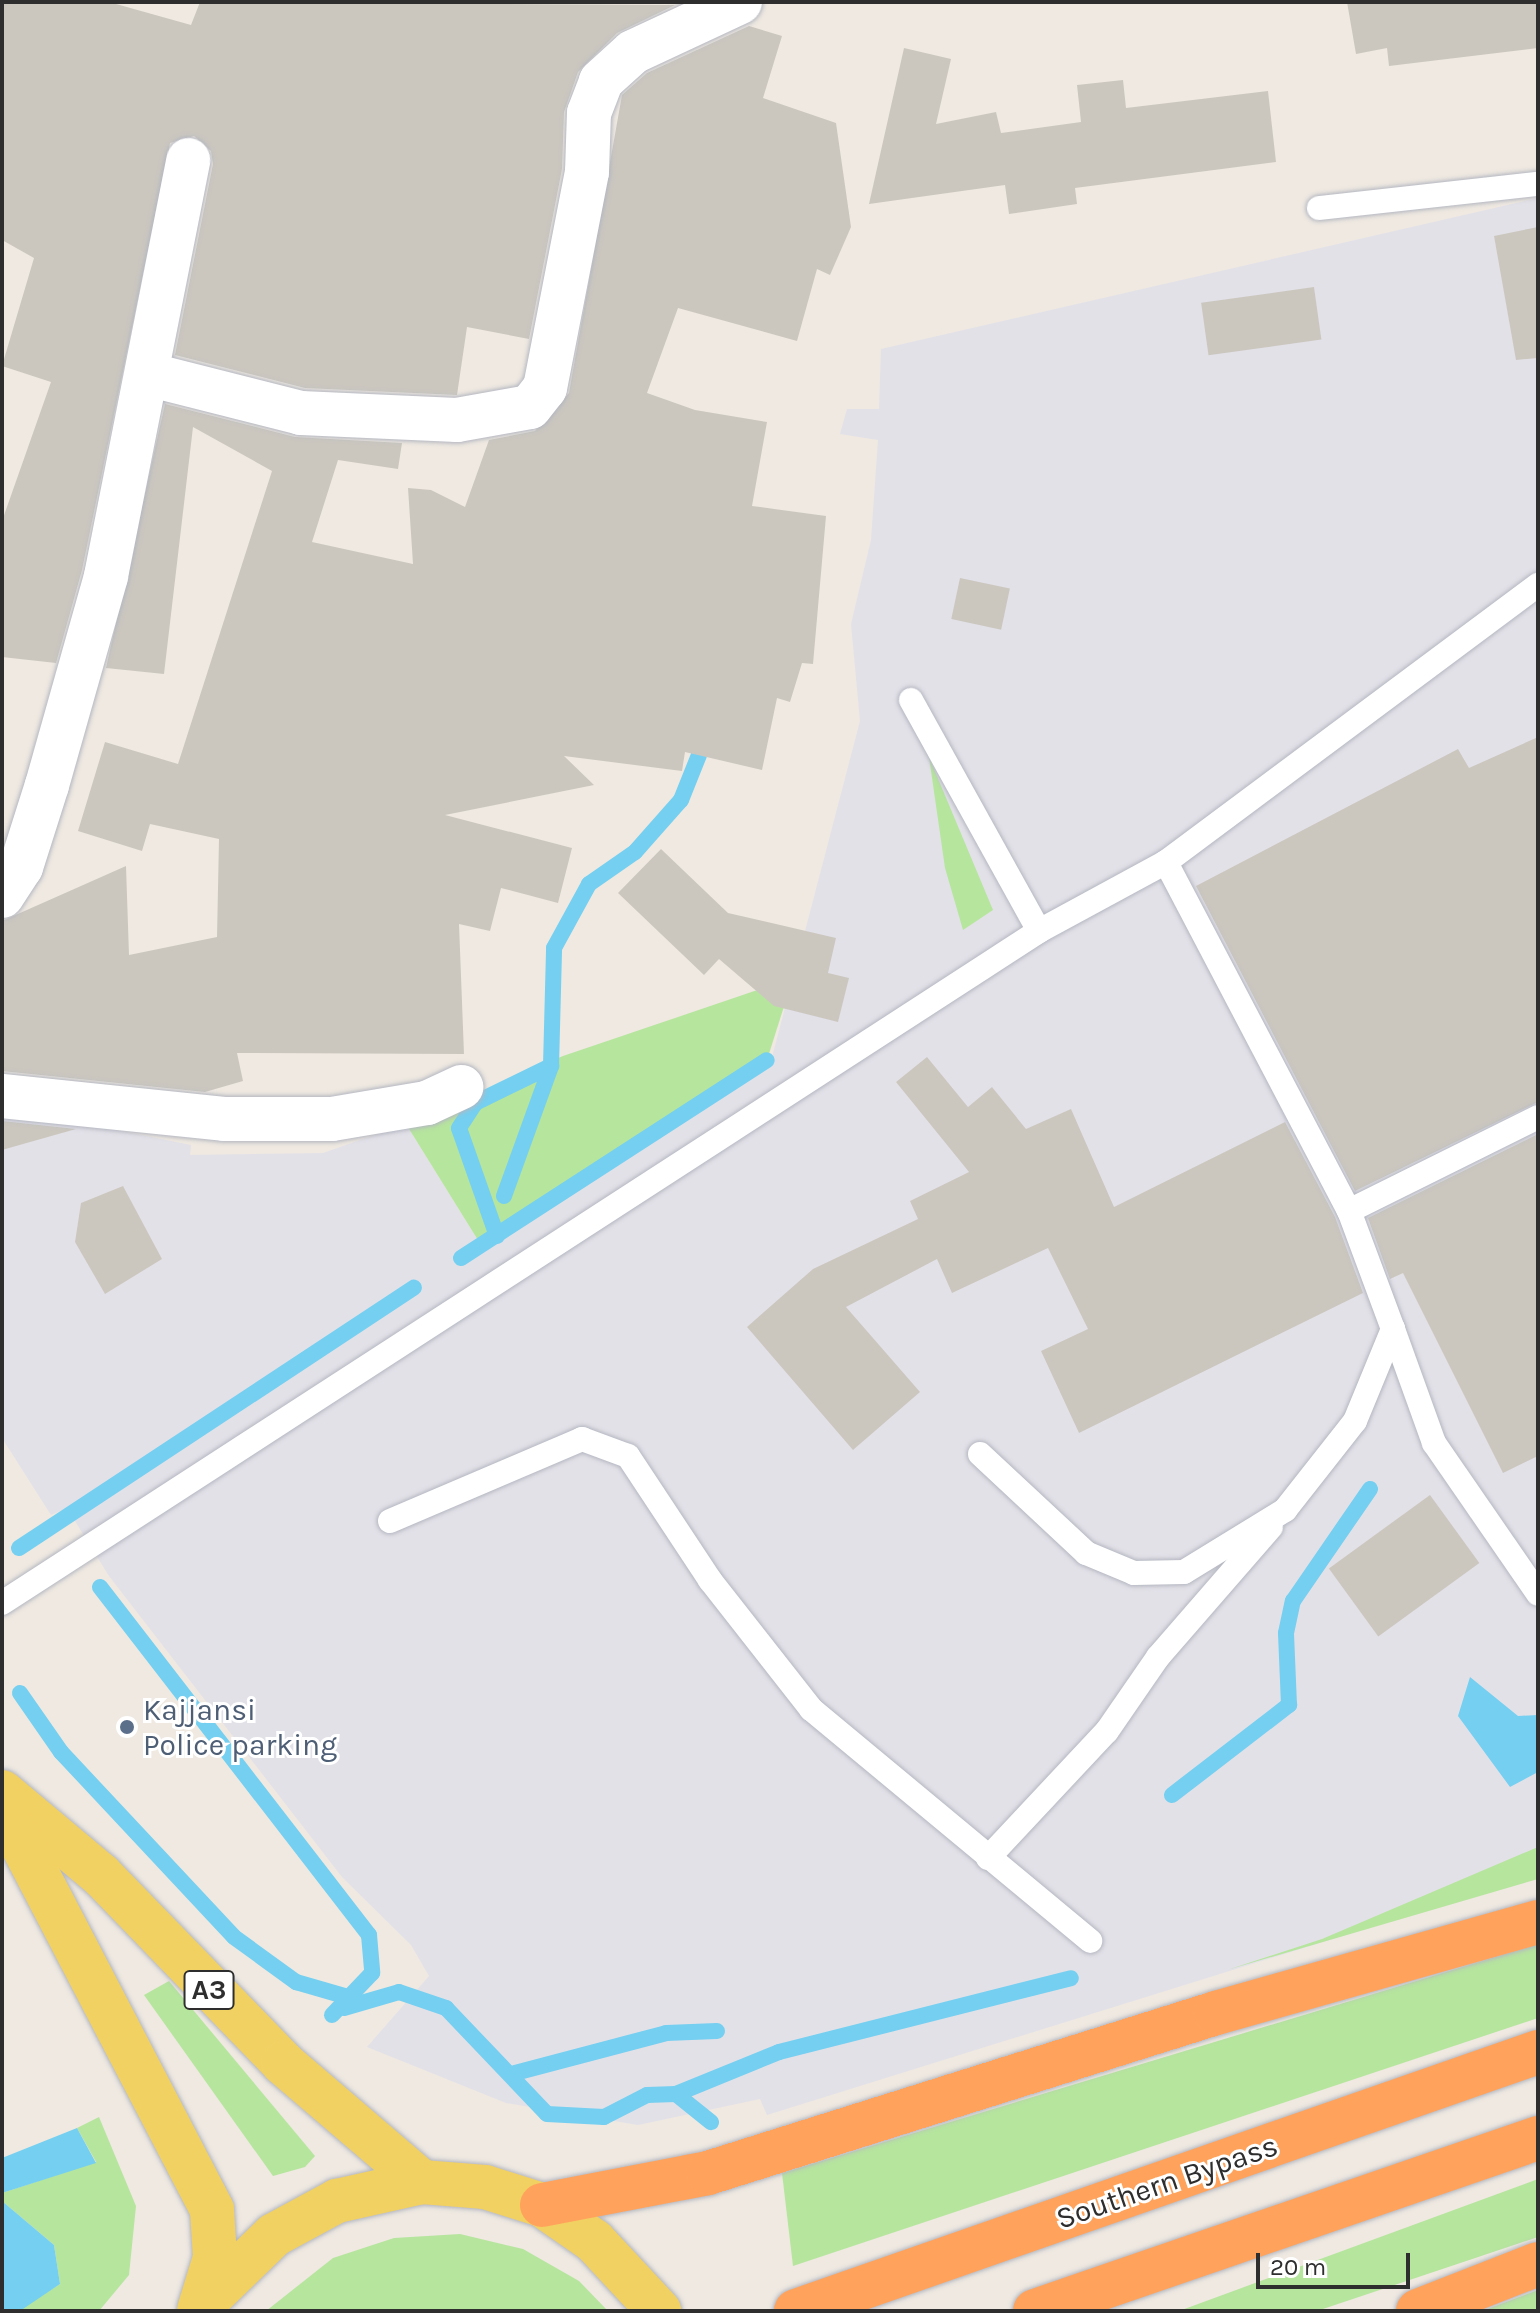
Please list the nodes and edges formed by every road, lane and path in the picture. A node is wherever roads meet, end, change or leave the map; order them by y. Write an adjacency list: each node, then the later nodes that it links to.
1 (740, 2): 5 (street)
2 (188, 160): 5 (street)
3 (1538, 184): 4 (lane)
4 (1319, 208)
5 (147, 374): 9 (street)
6 (1538, 585): 8 (lane)
7 (911, 700): 10 (lane)
8 (1166, 862): 10 (lane); 14 (lane)
9 (2, 896)
10 (1039, 931): 20 (lane)
11 (461, 1087): 12 (street)
12 (2, 1096)
13 (1538, 1117): 14 (lane)
14 (1349, 1211): 15 (lane)
15 (1393, 1329): 17 (lane); 19 (lane)
16 (980, 1454): 17 (lane)
17 (1285, 1510): 23 (lane)
18 (390, 1521): 23 (lane)
19 (1538, 1594)
20 (2, 1603)
21 (2, 1792): 28 (main road, A3)
22 (2, 1806): 31 (main road)
23 (988, 1858): 25 (lane)
24 (1538, 1922): 29 (highway)
25 (1090, 1941)
26 (1538, 2052): 32 (highway, Southern Bypass)
27 (1538, 2138): 34 (highway)
28 (422, 2182): 29 (main road); 31 (main road)
29 (542, 2205): 33 (main road)
30 (1538, 2264): 35 (highway)
31 (198, 2310)
32 (800, 2310)
33 (659, 2311)
34 (1035, 2311)
35 (1418, 2311)

